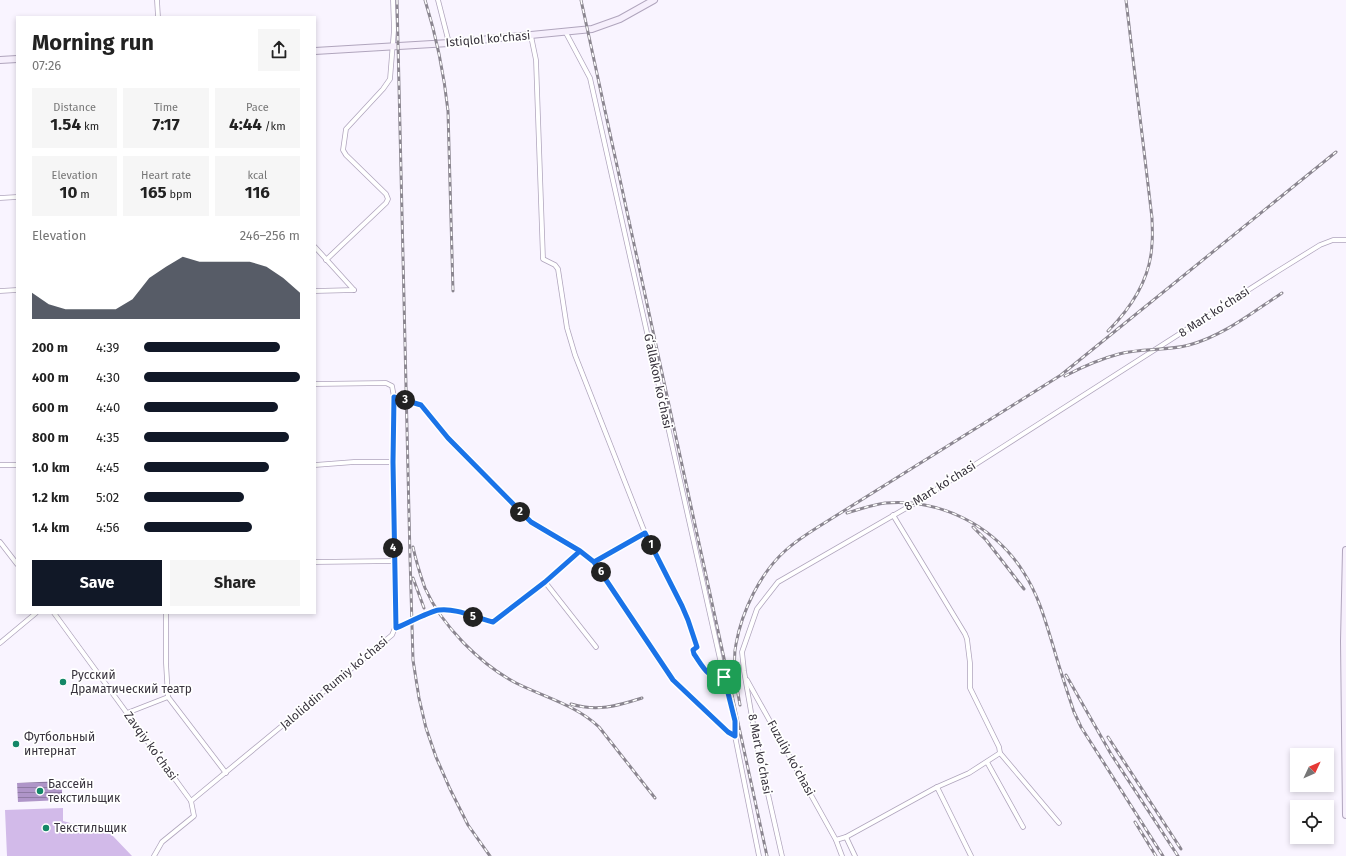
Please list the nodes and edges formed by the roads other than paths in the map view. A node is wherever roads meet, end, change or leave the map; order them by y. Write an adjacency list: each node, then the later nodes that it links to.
1 (157, 0): 5 (street)
2 (393, 0): 9 (street)
3 (438, 0): 8 (street)
4 (654, 0): 6 (main road, Istiqlol ko'chasi)
5 (158, 16)
6 (565, 31): 7 (main road, Istiqlol ko'chasi); 45 (street, Gʻallakon koʻchasi)
7 (531, 36): 8 (main road, Istiqlol ko'chasi); 28 (street)
8 (449, 43): 9 (main road, Istiqlol ko'chasi)
9 (392, 47): 10 (main road, Istiqlol ko'chasi); 17 (street)
10 (316, 51)
11 (16, 59): 12 (main road)
12 (0, 60)
13 (16, 197): 14 (street)
14 (0, 198)
15 (1346, 240): 27 (street, 8 Mart koʻchasi)
16 (316, 248): 17 (street)
17 (326, 260): 20 (street)
18 (16, 290): 19 (street)
19 (0, 291)
20 (316, 291)
21 (316, 384): 22 (street, Jaloliddin Rumiy koʻchasi)
22 (394, 397): 23 (street, Jaloliddin Rumiy koʻchasi); 31 (street)
23 (393, 462): 26 (street); 32 (street, Jaloliddin Rumiy koʻchasi)
24 (0, 465): 25 (street)
25 (16, 465)
26 (316, 465)
27 (892, 516): 44 (street, 8 Mart koʻchasi); 49 (street)
28 (645, 533): 34 (street); 45 (street)
29 (0, 542): 35 (street)
30 (1346, 550): 43 (main road)
31 (580, 551): 34 (street); 36 (street)
32 (394, 561): 33 (street); 40 (street, Jaloliddin Rumiy koʻchasi)
33 (316, 562)
34 (594, 562): 48 (street)
35 (16, 563)
36 (545, 582): 40 (street); 42 (street)
37 (35, 614): 41 (street)
38 (55, 614): 47 (street, Zavqiy koʻchasi)
39 (166, 614): 46 (street)
40 (396, 628): 51 (street, Jaloliddin Rumiy koʻchasi)
41 (0, 643)
42 (596, 647)
43 (1345, 663): 54 (main road)
44 (745, 676): 58 (street, Fuzuliy koʻchasi); 61 (street, 8 Mart koʻchasi)
45 (724, 677): 48 (street, Gʻallakon koʻchasi)
46 (168, 697): 47 (street); 51 (street)
47 (127, 713): 53 (street, Zavqiy koʻchasi)
48 (735, 736): 60 (street, Gʻallakon koʻchasi)
49 (1000, 753): 50 (street); 55 (street)
50 (987, 762): 52 (street); 56 (street)
51 (226, 773): 53 (street, Jaloliddin Rumiy koʻchasi)
52 (937, 787): 57 (street); 64 (street)
53 (191, 801): 59 (street)
54 (1346, 815)
55 (1059, 823)
56 (1023, 827)
57 (846, 837): 58 (street); 63 (street)
58 (836, 840): 62 (street, Fuzuliy koʻchasi)
59 (154, 856)
60 (759, 856)
61 (782, 856)
62 (842, 856)
63 (855, 856)
64 (971, 856)

